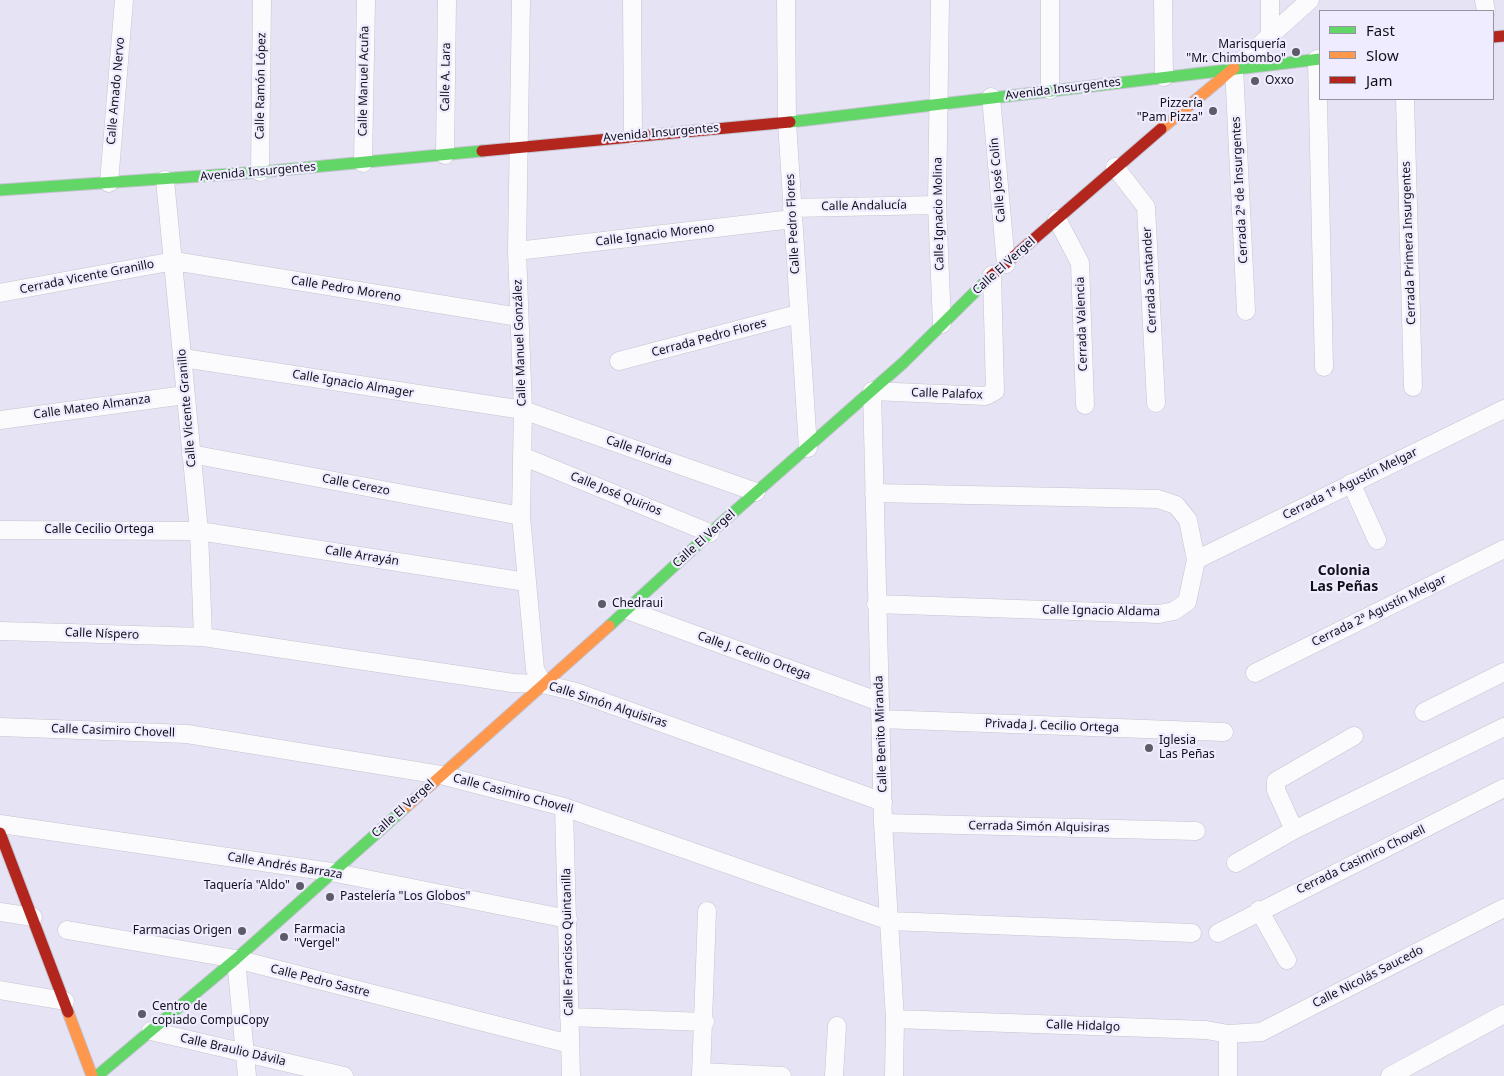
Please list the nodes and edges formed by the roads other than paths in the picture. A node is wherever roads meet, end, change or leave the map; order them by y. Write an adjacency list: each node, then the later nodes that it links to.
1 (124, 0): 30 (street, Calle Amado Nervo)
2 (262, 0): 28 (street, Calle Ramón López)
3 (366, 0): 26 (street, Calle Manuel Acuña)
4 (447, 0): 25 (street, Calle A. Lara)
5 (520, 0): 24 (street, Calle Manuel González)
6 (632, 0): 23 (street)
7 (786, 0): 22 (street, Calle Pedro Flores)
8 (940, 0): 21 (street)
9 (1050, 0): 17 (street)
10 (1163, 0): 16 (street)
11 (1270, 0): 13 (street)
12 (1310, 0): 13 (street, Calle El Vergel)
13 (1270, 35): 15 (street, Calle El Vergel)
14 (1319, 59): 15 (street, Avenida Insurgentes)
15 (1234, 68): 16 (street, Avenida Insurgentes); 27 (street, Calle El Vergel); 40 (street, Cerrada 2ª de Insurgentes)
16 (1164, 77): 17 (street, Avenida Insurgentes)
17 (1050, 90): 18 (street, Avenida Insurgentes)
18 (991, 97): 21 (street, Avenida Insurgentes); 37 (street, Calle José Colín)
19 (1320, 100): 46 (street)
20 (1405, 100): 47 (street, Cerrada Primera Insurgentes)
21 (938, 104): 22 (street, Avenida Insurgentes); 32 (street, Calle Ignacio Molina)
22 (787, 122): 23 (street, Avenida Insurgentes); 33 (street, Calle Pedro Flores)
23 (633, 135): 24 (street, Avenida Insurgentes)
24 (518, 147): 25 (street, Avenida Insurgentes); 35 (street, Calle Manuel González)
25 (445, 155): 26 (street, Avenida Insurgentes)
26 (364, 163): 28 (street, Avenida Insurgentes)
27 (1115, 167): 34 (street, Calle El Vergel); 50 (street, Cerrada Santander)
28 (260, 172): 29 (street, Avenida Insurgentes)
29 (165, 180): 30 (street, Avenida Insurgentes); 36 (street, Calle Vicente Granillo)
30 (109, 183): 31 (street, Avenida Insurgentes)
31 (0, 190)
32 (937, 205): 33 (street, Calle Andalucía); 43 (street, Calle Ignacio Molina)
33 (792, 213): 35 (street, Calle Ignacio Moreno); 41 (street, Calle Pedro Flores)
34 (1057, 219): 37 (street, Calle El Vergel); 51 (street, Cerrada Valencia)
35 (517, 251): 42 (street, Calle Manuel González)
36 (174, 261): 39 (street, Cerrada Vicente Granillo); 42 (street, Calle Pedro Moreno); 44 (street, Calle Vicente Granillo)
37 (1006, 264): 38 (street, Calle El Vergel)
38 (992, 275): 43 (street, Calle El Vergel); 48 (street, Calle Palafox)
39 (0, 293)
40 (1246, 311)
41 (798, 314): 45 (street, Cerrada Pedro Flores); 55 (street, Calle Pedro Flores)
42 (519, 317): 53 (street, Calle Manuel González)
43 (942, 324): 48 (street, Calle El Vergel)
44 (183, 358): 49 (street, Calle Vicente Granillo); 53 (street, Calle Ignacio Almager)
45 (619, 361)
46 (1324, 367)
47 (1413, 387)
48 (872, 391): 55 (street, Calle El Vergel); 60 (street, Calle Benito Miranda)
49 (185, 395): 54 (street, Calle Mateo Almanza); 56 (street, Calle Vicente Granillo)
50 (1156, 403)
51 (1085, 405)
52 (1504, 409): 58 (street, Cerrada 1ª Agustín Melgar)
53 (523, 410): 57 (street, Calle Manuel González); 59 (street, Calle Florida)
54 (0, 420)
55 (808, 448): 59 (street, Calle El Vergel)
56 (191, 454): 61 (street, Calle Cerezo); 63 (street, Calle Vicente Granillo)
57 (522, 456): 61 (street, Calle Manuel González); 64 (street, Calle José Quirios)
58 (1351, 483): 65 (street); 67 (street, Cerrada 1ª Agustín Melgar)
59 (756, 492): 64 (street, Calle El Vergel)
60 (874, 493): 67 (street, Calle Ignacio Aldama); 69 (street, Calle Benito Miranda)
61 (521, 516): 68 (street, Calle Manuel González)
62 (0, 530): 63 (street, Calle Cecilio Ortega)
63 (199, 531): 68 (street, Calle Arrayán); 72 (street, Calle Vicente Granillo)
64 (710, 533): 70 (street, Calle El Vergel)
65 (1377, 540)
66 (1504, 549): 74 (street, Cerrada 2ª Agustín Melgar)
67 (1196, 560): 69 (street, Calle Ignacio Aldama)
68 (526, 582): 75 (street, Calle Manuel González)
69 (876, 604): 76 (street, Calle Benito Miranda)
70 (627, 610): 75 (street, Calle El Vergel); 76 (street, Calle J. Cecilio Ortega)
71 (0, 632): 72 (street, Calle Níspero)
72 (203, 637): 75 (street, Calle Simón Alquisiras)
73 (1504, 672): 77 (street)
74 (1255, 673)
75 (543, 684): 82 (street, Calle El Vergel); 84 (street, Calle Simón Alquisiras)
76 (880, 710): 80 (street, Privada J. Cecilio Ortega); 84 (street, Calle Benito Miranda)
77 (1424, 712)
78 (0, 727): 82 (street, Calle Casimiro Chovell)
79 (1504, 727): 88 (street)
80 (1224, 732)
81 (1354, 736): 88 (street)
82 (441, 775): 85 (street, Calle Casimiro Chovell); 92 (street, Calle El Vergel)
83 (1504, 788): 94 (street, Cerrada Casimiro Chovell)
84 (883, 802): 86 (street, Calle Benito Miranda)
85 (564, 807): 98 (street, Calle Francisco Quintanilla); 99 (street, Calle Casimiro Chovell)
86 (883, 823): 89 (street, Cerrada Simón Alquisiras); 99 (street, Calle Benito Miranda)
87 (0, 824): 92 (street, Calle Andrés Barraza)
88 (1294, 830): 91 (street)
89 (1196, 831)
90 (0, 833): 97 (street)
91 (1236, 863)
92 (331, 872): 98 (street, Calle Andrés Barraza); 103 (street, Calle El Vergel)
93 (1504, 908): 113 (street, Calle Nicolás Saucedo)
94 (1258, 910): 102 (street, Cerrada Casimiro Chovell); 104 (street)
95 (707, 911): 110 (street)
96 (0, 912): 97 (street)
97 (33, 917): 106 (street)
98 (568, 919): 108 (street, Calle Francisco Quintanilla)
99 (890, 921): 101 (street); 109 (street, Calle Benito Miranda)
100 (68, 930): 103 (street, Calle Pedro Sastre)
101 (1192, 932)
102 (1218, 932)
103 (236, 959): 112 (street, Calle El Vergel); 114 (street, Calle Pedro Sastre); 115 (street)
104 (1287, 960)
105 (0, 990): 106 (street)
106 (65, 1001): 117 (street)
107 (1504, 1014): 126 (street)
108 (569, 1017): 110 (street); 114 (street, Calle Francisco Quintanilla)
109 (895, 1019): 113 (street, Calle Hidalgo); 124 (street, Calle Benito Miranda)
110 (705, 1022): 116 (street)
111 (837, 1026): 123 (street)
112 (151, 1031): 115 (street, Calle Braulio Dávila); 118 (street, Calle El Vergel)
113 (1228, 1034): 125 (street)
114 (570, 1044): 121 (street, Calle Francisco Quintanilla)
115 (244, 1052): 119 (street); 120 (street, Calle Braulio Dávila)
116 (701, 1074): 122 (street)
117 (92, 1076)
118 (97, 1076)
119 (246, 1076)
120 (344, 1076)
121 (571, 1076)
122 (782, 1076)
123 (834, 1076)
124 (894, 1076)
125 (1228, 1076)
126 (1390, 1076)

